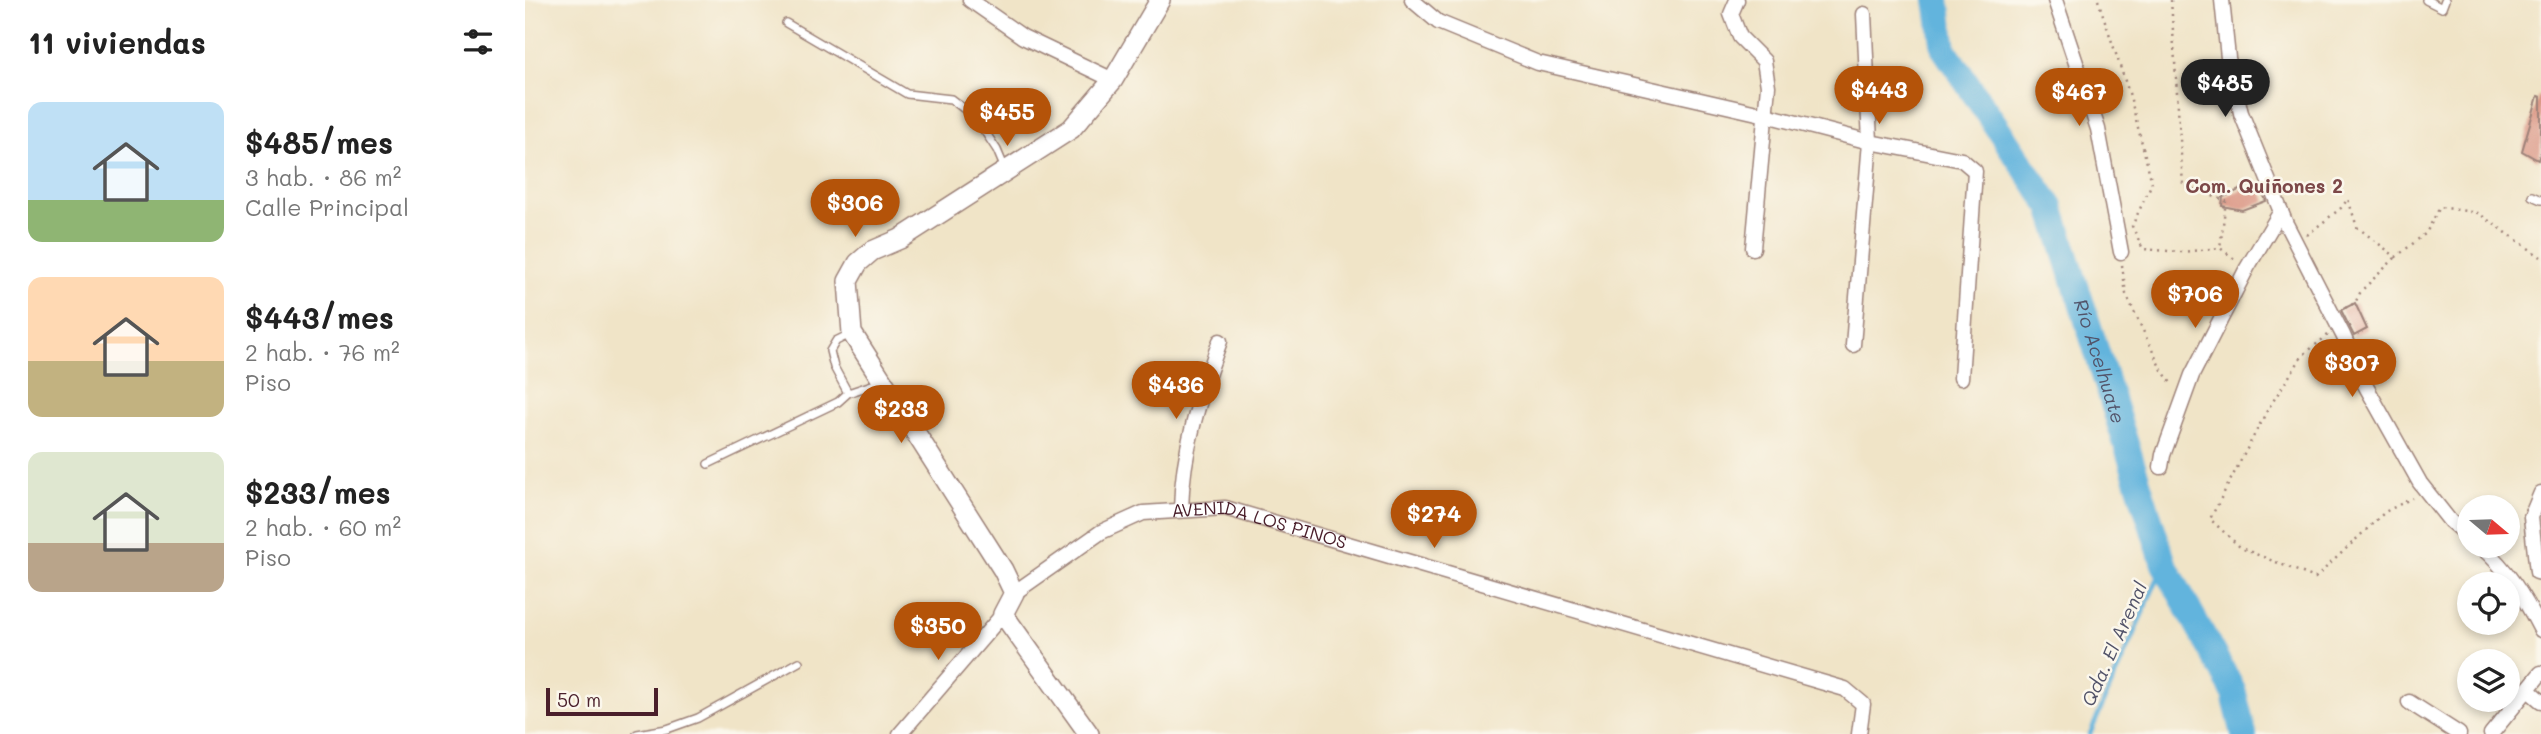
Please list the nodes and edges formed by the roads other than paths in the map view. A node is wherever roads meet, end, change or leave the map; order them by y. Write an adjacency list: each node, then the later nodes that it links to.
1 (971, 0): 11 (street)
2 (1160, 0): 11 (street)
3 (1412, 0): 12 (street)
4 (1737, 0): 12 (street)
5 (2055, 0): 19 (street)
6 (2222, 0): 17 (street)
7 (2427, 0): 8 (lane)
8 (2445, 0)
9 (1864, 14): 13 (street)
10 (786, 23): 14 (lane)
11 (1113, 80): 14 (street)
12 (1766, 115): 13 (street); 18 (street)
13 (1870, 142): 22 (street); 23 (street)
14 (1007, 172): 20 (street)
15 (2532, 196): 16 (lane)
16 (2541, 200)
17 (2281, 211): 27 (street); 30 (street)
18 (1753, 248)
19 (2121, 252)
20 (852, 333): 24 (street); 25 (lane)
21 (1220, 341): 29 (street)
22 (1853, 345)
23 (1961, 378)
24 (883, 381): 25 (lane); 33 (street)
25 (848, 393): 26 (lane)
26 (708, 464)
27 (2161, 467)
28 (2541, 493): 32 (street)
29 (1181, 510): 33 (street, AVENIDA LOS PINOS); 44 (street, AVENIDA LOS PINOS)
30 (2457, 528)
31 (2495, 558): 35 (street)
32 (2541, 573)
33 (1014, 593): 34 (street, AVENIDA LOS PINOS)
34 (1003, 614): 42 (street, AVENIDA LOS PINOS); 43 (street)
35 (2541, 630)
36 (799, 662): 41 (lane)
37 (2541, 673): 38 (street)
38 (2528, 690): 39 (street); 46 (street)
39 (2541, 701)
40 (2409, 702): 45 (street)
41 (637, 734)
42 (899, 734)
43 (1089, 734)
44 (1859, 734)
45 (2459, 734)
46 (2491, 734)

